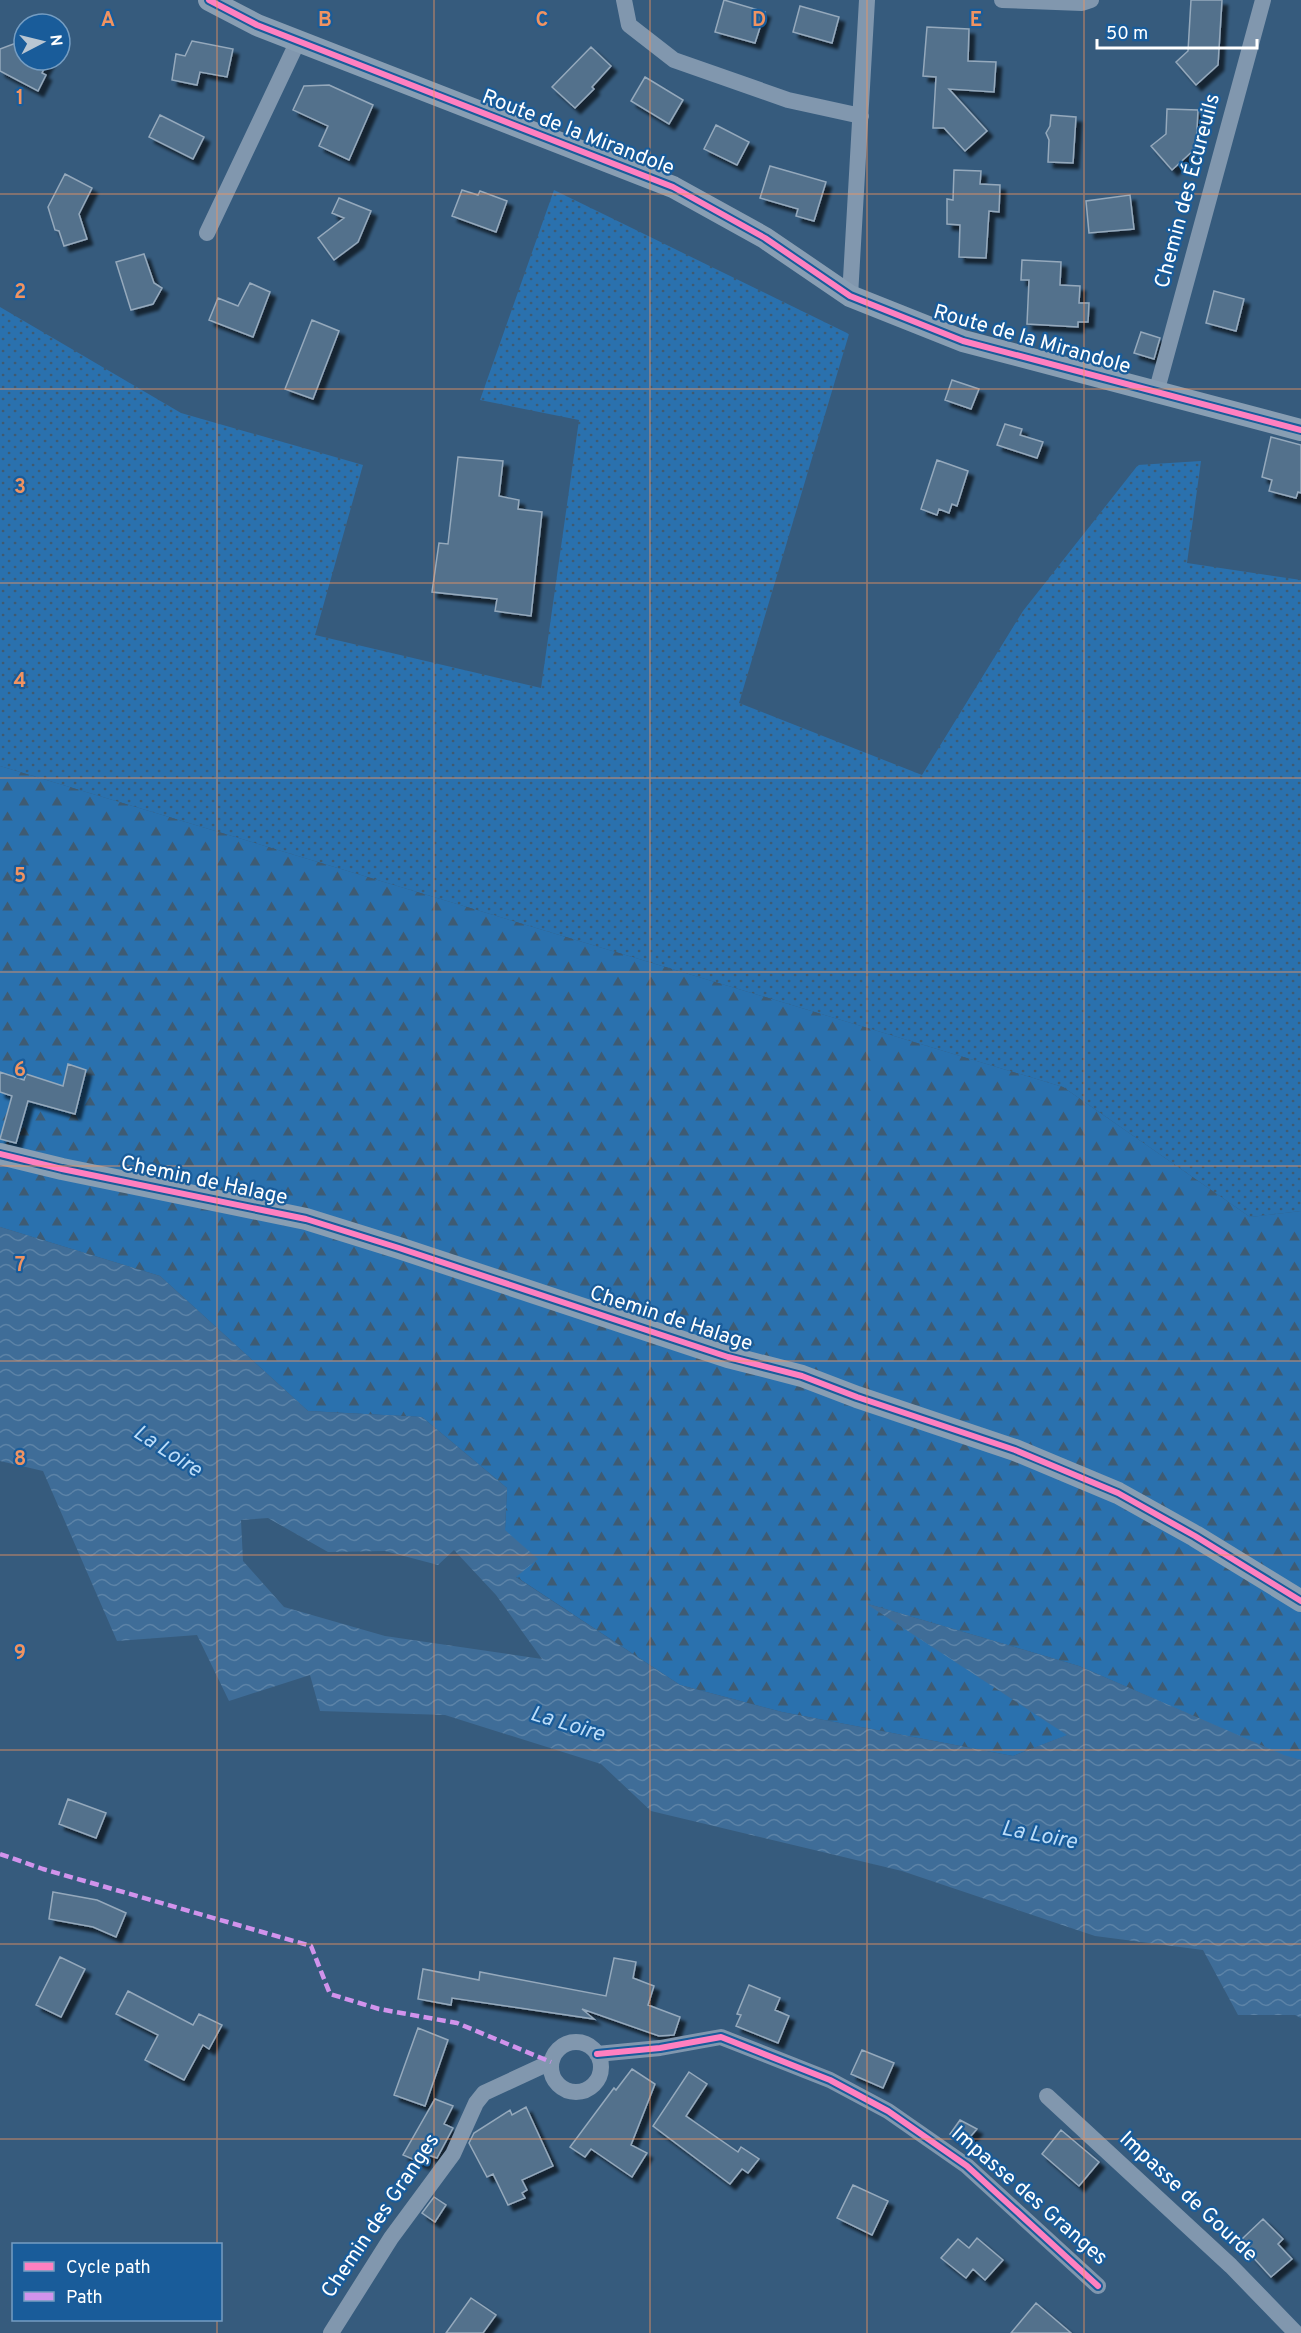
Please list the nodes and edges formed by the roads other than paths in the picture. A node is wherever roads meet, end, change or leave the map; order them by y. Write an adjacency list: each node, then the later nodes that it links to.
1 (209, 0): 7 (main road, Route de la Mirandole)
2 (624, 0): 8 (street)
3 (867, 0): 8 (street)
4 (1002, 0): 5 (street)
5 (1091, 0)
6 (1263, 0): 11 (street, Chemin des Écureuils)
7 (298, 41): 9 (street); 10 (main road, Route de la Mirandole)
8 (861, 116): 10 (street)
9 (207, 233)
10 (850, 296): 11 (main road, Route de la Mirandole)
11 (1156, 393): 12 (main road, Route de la Mirandole)
12 (1301, 430)
13 (0, 1154): 14 (main road, Chemin de Halage)
14 (1301, 1601)
15 (597, 2054): 16 (street); 16 (street); 18 (street, Impasse des Granges)
16 (551, 2062): 19 (street, Chemin des Granges)
17 (1047, 2096): 20 (street, Impasse de Gourde)
18 (1098, 2286)
19 (331, 2333)
20 (1296, 2333)

